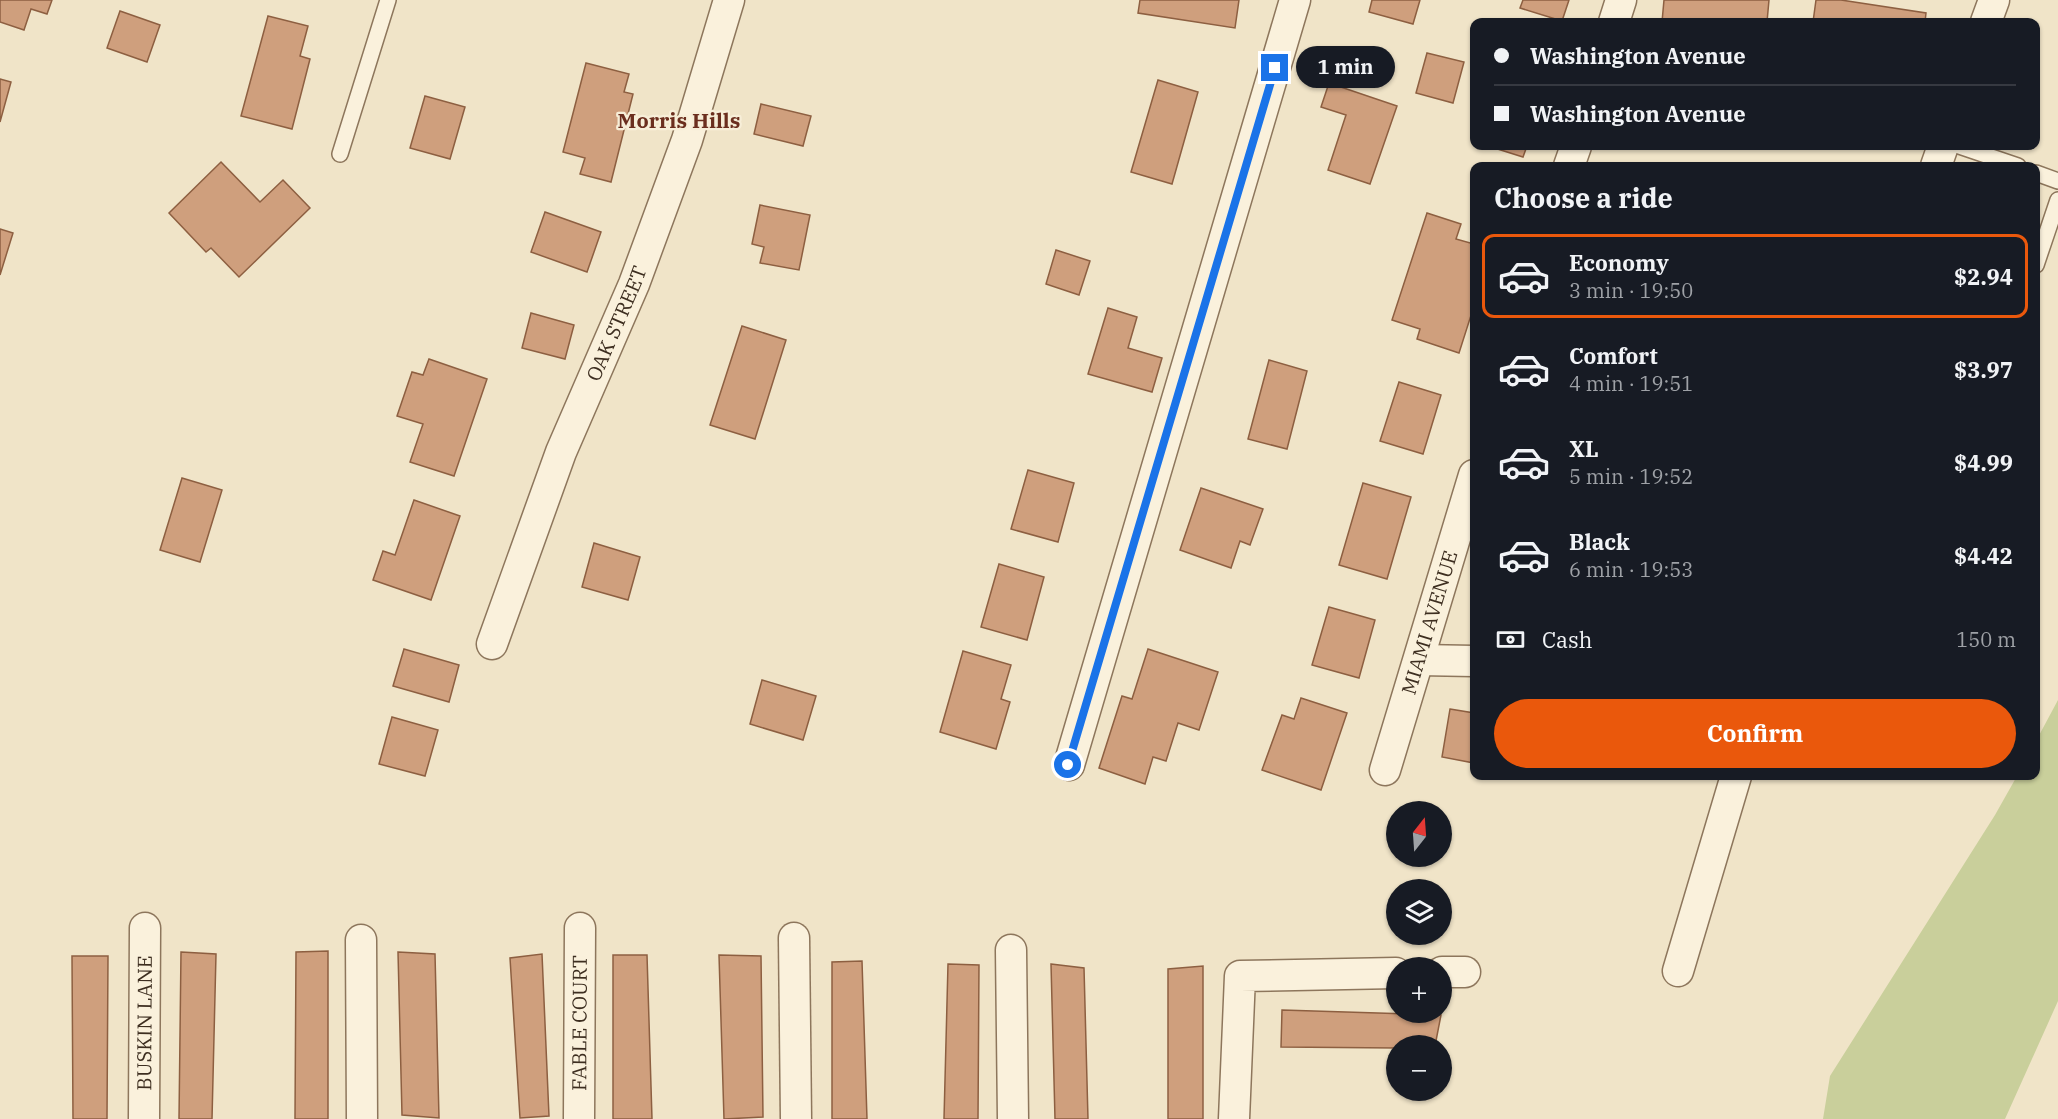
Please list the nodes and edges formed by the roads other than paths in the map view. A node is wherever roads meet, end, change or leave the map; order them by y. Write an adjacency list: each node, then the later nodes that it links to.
1 (388, 0): 9 (lane)
2 (729, 0): 16 (street, OAK STREET)
3 (1295, 0): 19 (street)
4 (1621, 0): 6 (street)
5 (1994, 0): 7 (street)
6 (1615, 18)
7 (1987, 18)
8 (1971, 150): 10 (lane)
9 (340, 154)
10 (2006, 162)
11 (2040, 174): 12 (lane)
12 (2058, 181)
13 (2058, 200): 14 (lane)
14 (2040, 253)
15 (1470, 489): 17 (street, MIAMI AVENUE)
16 (492, 644)
17 (1419, 660): 18 (street); 20 (street, MIAMI AVENUE)
18 (1470, 661)
19 (1068, 765)
20 (1385, 770)
21 (1735, 780): 27 (street)
22 (145, 928): 29 (street, BUSKIN LANE)
23 (580, 928): 31 (street, FABLE COURT)
24 (794, 938): 32 (street)
25 (361, 940): 30 (street)
26 (1011, 950): 33 (street)
27 (1678, 971)
28 (1386, 973): 34 (street)
29 (144, 1119)
30 (362, 1119)
31 (579, 1119)
32 (796, 1119)
33 (1013, 1119)
34 (1234, 1119)

